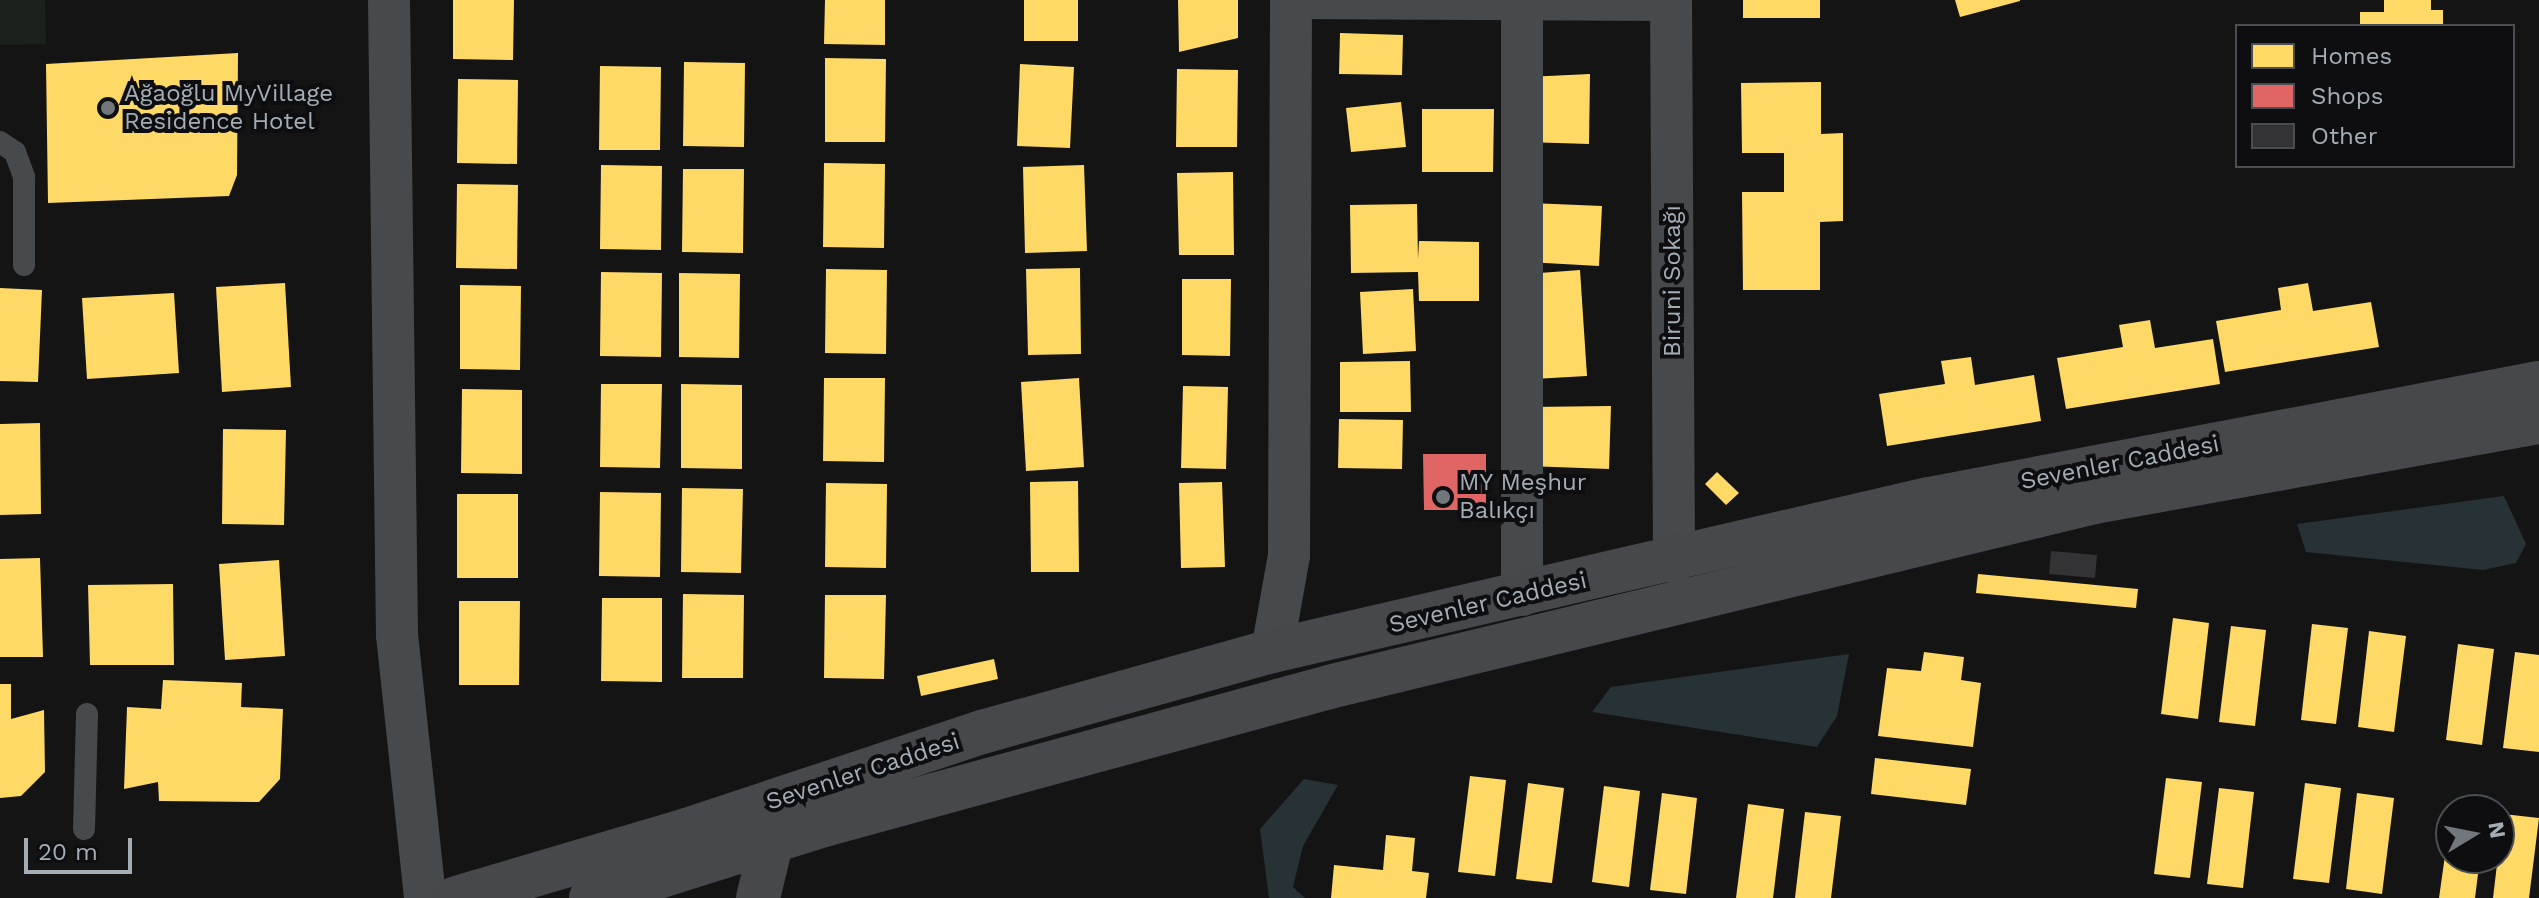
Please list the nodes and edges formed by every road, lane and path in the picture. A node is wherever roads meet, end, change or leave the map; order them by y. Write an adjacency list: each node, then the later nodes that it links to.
1 (389, 0): 17 (street)
2 (1291, 4): 3 (lane); 11 (street)
3 (1522, 5): 4 (lane); 10 (street)
4 (1671, 5): 9 (street, Biruni Sokağı)
5 (0, 142): 6 (lane)
6 (24, 265)
7 (2539, 383): 9 (main road, Sevenler Caddesi)
8 (2539, 422): 14 (main road, Sevenler Caddesi)
9 (1674, 562): 10 (main road, Sevenler Caddesi)
10 (1522, 595): 11 (main road, Sevenler Caddesi)
11 (1272, 651): 15 (main road, Sevenler Caddesi)
12 (87, 714): 13 (lane)
13 (84, 829)
14 (771, 844): 15 (main road, Sevenler Caddesi); 19 (main road)
15 (694, 865): 16 (main road, Sevenler Caddesi); 18 (main road, Sevenler Caddesi)
16 (613, 896)
17 (425, 898)
18 (456, 898)
19 (758, 898)

